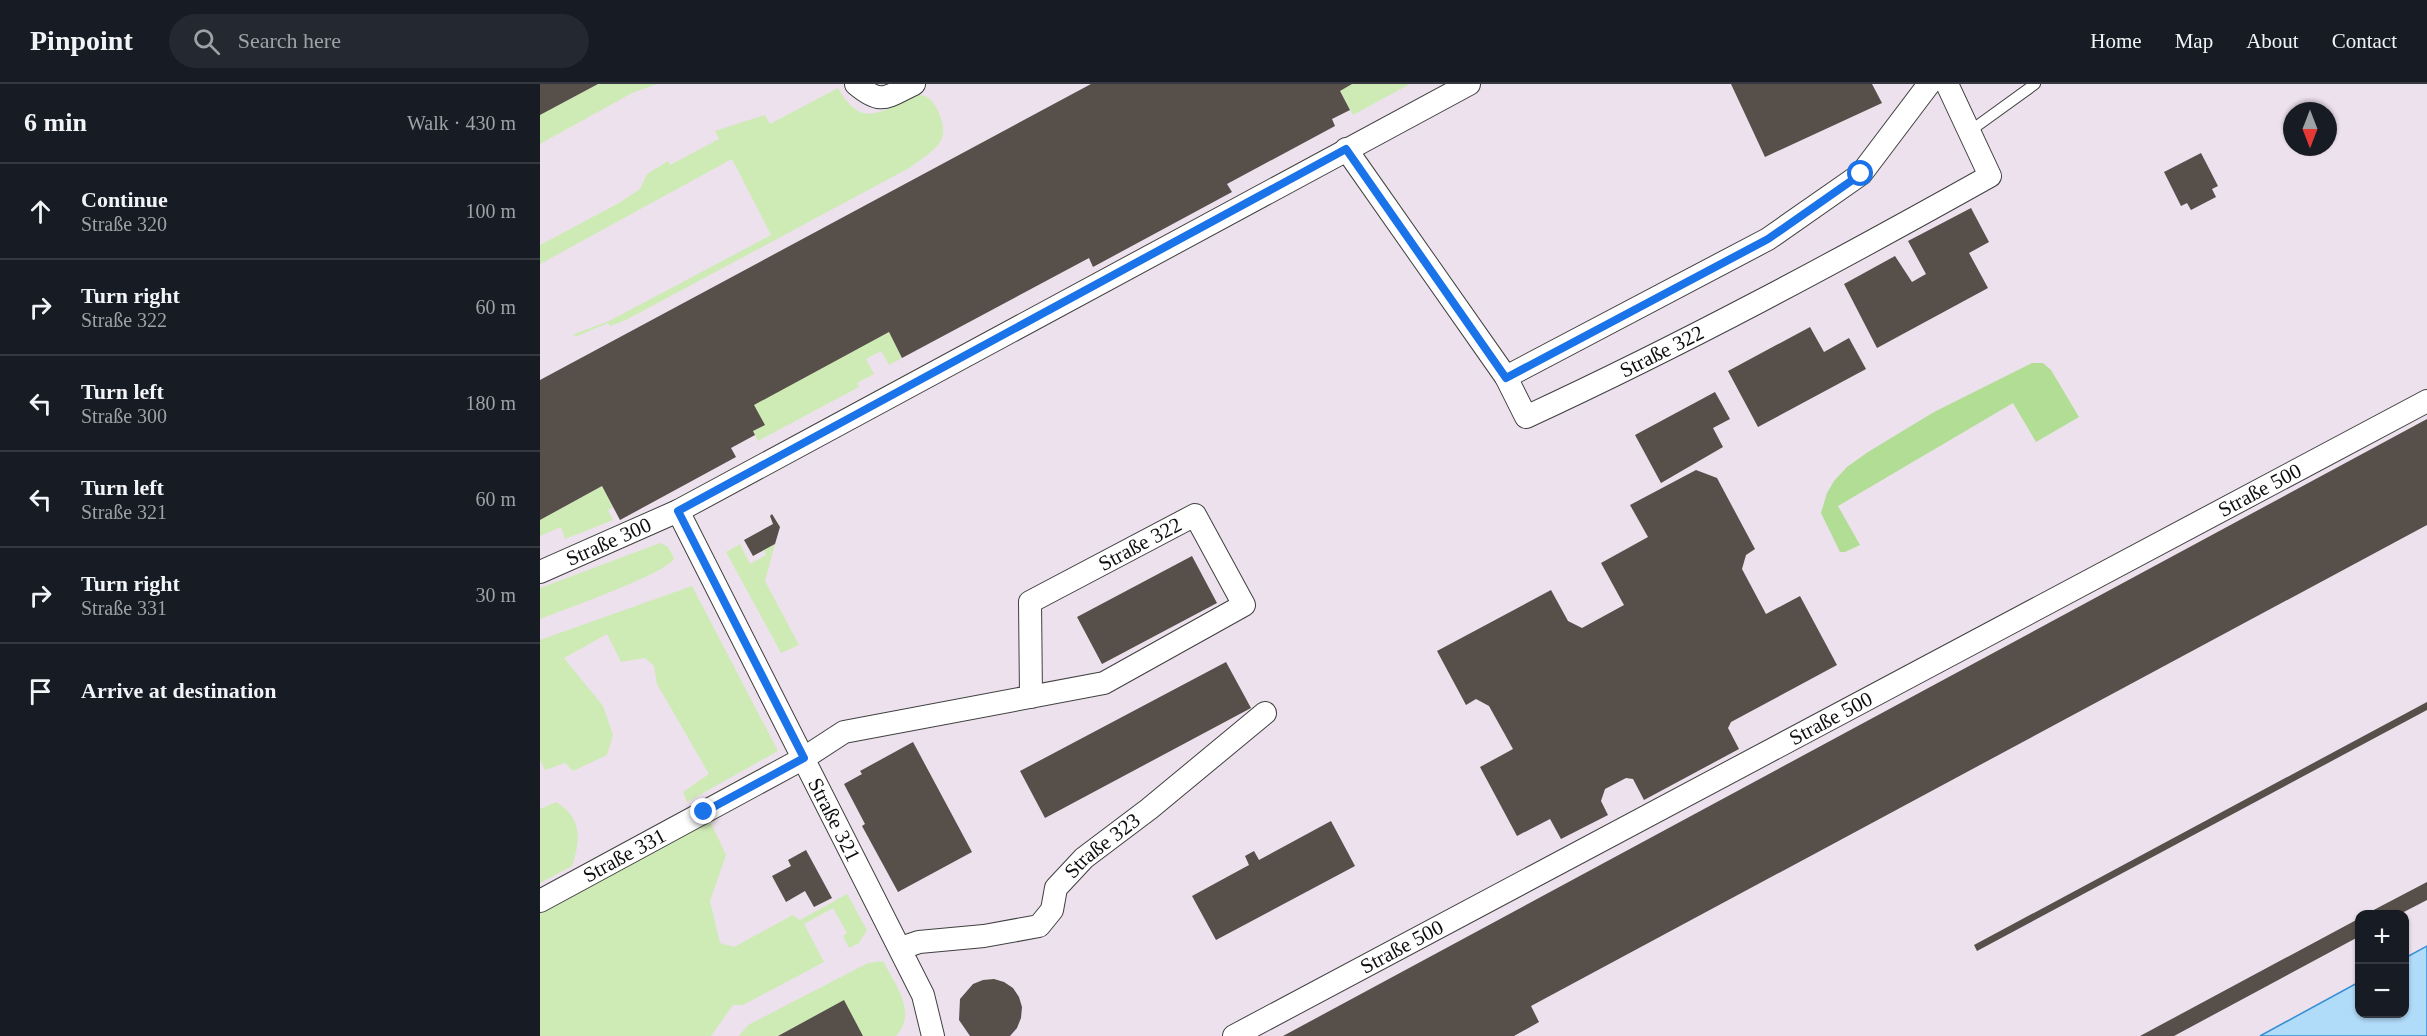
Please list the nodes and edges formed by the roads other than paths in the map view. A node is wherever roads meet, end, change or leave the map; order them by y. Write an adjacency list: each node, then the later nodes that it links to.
1 (856, 84): 2 (street)
2 (914, 84)
3 (1469, 84): 8 (street, Straße 300)
4 (1929, 84): 9 (street)
5 (1947, 84): 7 (street, Straße 322)
6 (2035, 84): 7 (lane)
7 (1970, 131): 9 (street, Straße 322)
8 (1346, 149): 9 (street, Straße 322); 11 (street, Straße 300)
9 (1506, 378)
10 (2427, 401): 19 (street, Straße 500)
11 (678, 511): 12 (street, Straße 300); 15 (street, Straße 321)
12 (540, 572)
13 (1031, 697): 13 (street, Straße 322); 15 (street, Straße 322)
14 (1265, 713): 17 (street, Straße 323)
15 (804, 758): 16 (street, Straße 331); 17 (street, Straße 321)
16 (540, 901)
17 (901, 948): 18 (street, Straße 321)
18 (933, 1036)
19 (1234, 1036)

